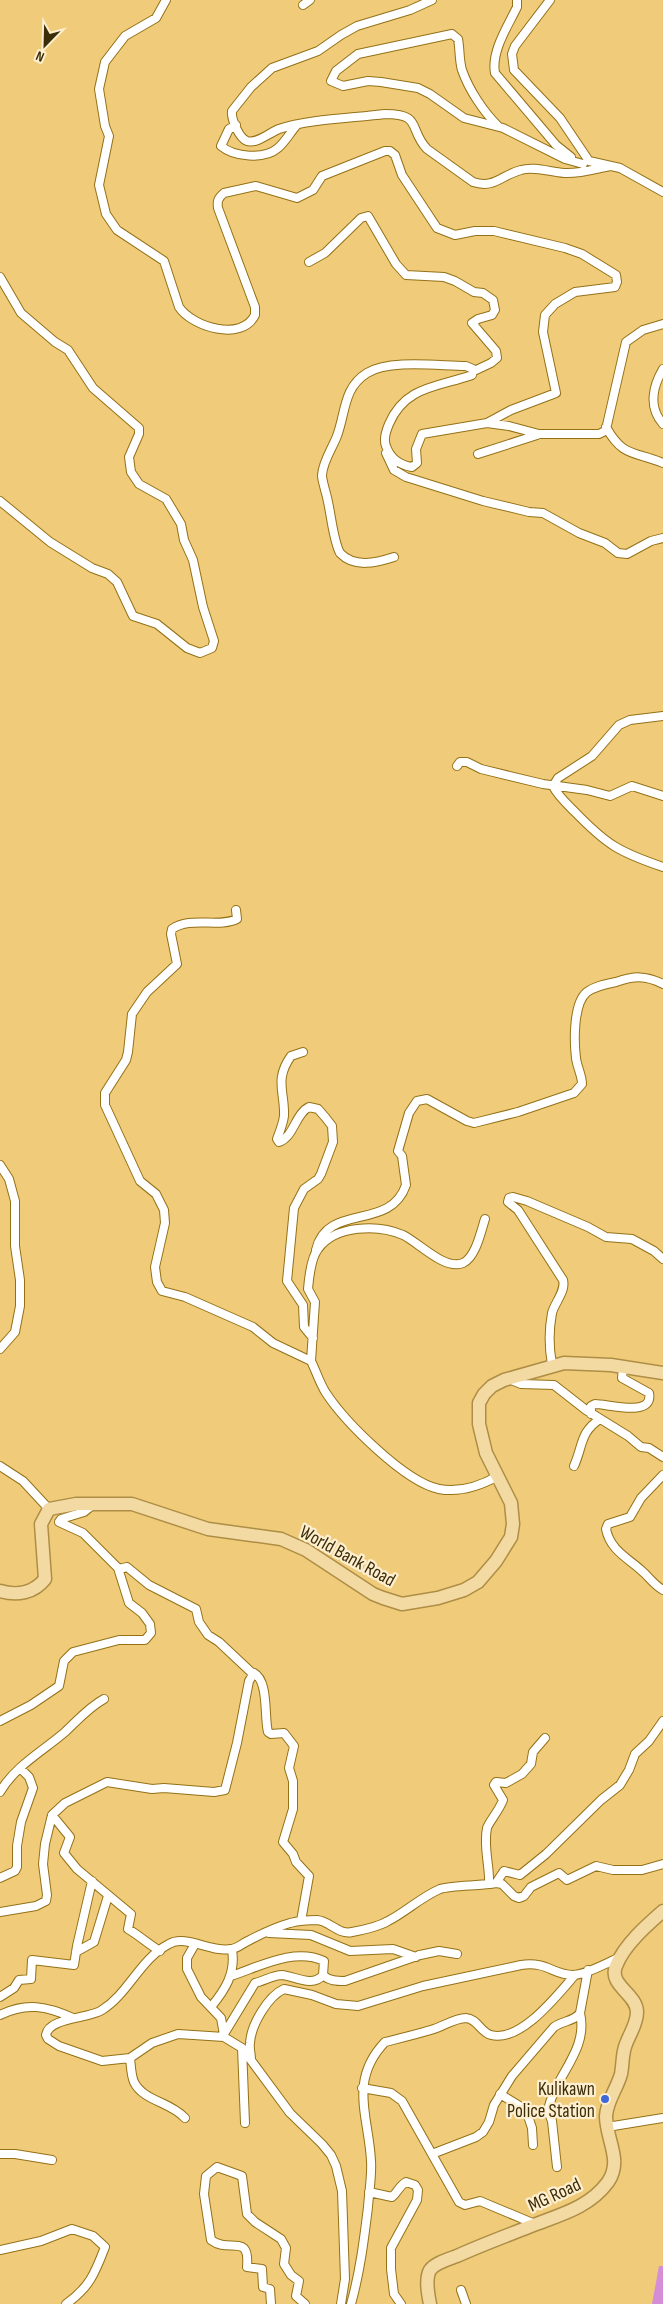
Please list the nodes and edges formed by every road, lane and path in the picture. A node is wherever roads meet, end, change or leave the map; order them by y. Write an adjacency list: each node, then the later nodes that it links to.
1 (166, 0): 20 (street)
2 (310, 0): 6 (street)
3 (432, 0): 7 (street)
4 (517, 0): 10 (street)
5 (550, 0): 11 (street)
6 (303, 5)
7 (236, 125): 8 (street); 8 (street)
8 (296, 126): 12 (street)
9 (498, 126): 9 (street); 10 (street)
10 (583, 164): 12 (street)
11 (610, 166): 12 (street); 13 (street)
12 (598, 168)
13 (660, 191): 14 (street)
14 (663, 201)
15 (309, 262): 19 (street)
16 (0, 277): 27 (street)
17 (663, 324): 22 (street)
18 (663, 369): 21 (street)
19 (474, 371): 24 (street); 29 (street)
20 (488, 423): 23 (street); 24 (street)
21 (663, 424)
22 (606, 428): 23 (street); 26 (street)
23 (539, 434): 25 (street)
24 (386, 448): 28 (street)
25 (478, 454)
26 (663, 462)
27 (0, 500)
28 (663, 538)
29 (394, 557)
30 (663, 716): 32 (street)
31 (457, 766): 32 (street)
32 (553, 786): 33 (street); 34 (street)
33 (663, 796)
34 (663, 867)
35 (236, 910): 44 (street)
36 (663, 984): 40 (street)
37 (304, 1052): 42 (street)
38 (0, 1165): 43 (street)
39 (485, 1219): 40 (street)
40 (316, 1250): 42 (street)
41 (663, 1259): 45 (street)
42 (313, 1338): 44 (street)
43 (0, 1349)
44 (311, 1361): 55 (street)
45 (552, 1364): 46 (main road, World Bank Road); 48 (main road, World Bank Road)
46 (623, 1368): 47 (main road, World Bank Road); 49 (street)
47 (663, 1373)
48 (507, 1378): 49 (street); 55 (main road, World Bank Road)
49 (591, 1414): 50 (street)
50 (600, 1419): 51 (street); 53 (street)
51 (663, 1458)
52 (0, 1466): 57 (street)
53 (574, 1466)
54 (663, 1475): 59 (street)
55 (498, 1476): 56 (main road, World Bank Road)
56 (94, 1504): 57 (main road, World Bank Road); 58 (street)
57 (49, 1509): 60 (main road)
58 (119, 1569): 61 (street); 63 (street)
59 (663, 1590)
60 (0, 1591)
61 (252, 1674): 68 (street); 76 (street)
62 (104, 1699): 66 (street)
63 (0, 1721)
64 (663, 1721): 72 (street)
65 (545, 1738): 72 (street)
66 (20, 1768): 67 (street); 70 (street)
67 (0, 1792)
68 (52, 1815): 71 (street); 75 (street)
69 (663, 1864): 72 (street)
70 (0, 1878)
71 (92, 1881): 73 (street); 81 (street)
72 (493, 1883): 76 (street)
73 (108, 1896): 79 (street); 81 (street)
74 (663, 1911): 84 (main road)
75 (0, 1912)
76 (301, 1921): 77 (street)
77 (267, 1932): 80 (street); 83 (street)
78 (195, 1944): 79 (street); 80 (street); 90 (street)
79 (160, 1950): 93 (street)
80 (232, 1950): 88 (street)
81 (76, 1952): 89 (street)
82 (457, 1954): 83 (street)
83 (420, 1955): 86 (street)
84 (621, 1958): 85 (street); 103 (main road, MG Road)
85 (588, 1970): 87 (street); 91 (street)
86 (323, 1975): 88 (street); 94 (street)
87 (575, 1975): 97 (street); 98 (street)
88 (230, 1976): 90 (street)
89 (0, 1997)
90 (211, 2007): 94 (street)
91 (580, 2013): 99 (street); 108 (street)
92 (0, 2016): 93 (street)
93 (73, 2018): 96 (street)
94 (224, 2035): 95 (street); 96 (street)
95 (242, 2048): 97 (street); 102 (street)
96 (130, 2058): 100 (street)
97 (251, 2059): 117 (street)
98 (362, 2088): 106 (street); 109 (street)
99 (500, 2094): 104 (street); 106 (street)
100 (185, 2118)
101 (663, 2118): 103 (street)
102 (246, 2123)
103 (607, 2127): 110 (main road, MG Road)
104 (533, 2145)
105 (0, 2154): 107 (street)
106 (432, 2154): 110 (street)
107 (52, 2160)
108 (557, 2167)
109 (369, 2192): 118 (street); 119 (street)
110 (536, 2224): 120 (main road, MG Road)
111 (0, 2250): 114 (street)
112 (461, 2290): 121 (street)
113 (295, 2300): 115 (street); 116 (street)
114 (66, 2304)
115 (271, 2304)
116 (305, 2304)
117 (341, 2304)
118 (351, 2304)
119 (401, 2304)
120 (430, 2304)
121 (466, 2304)

